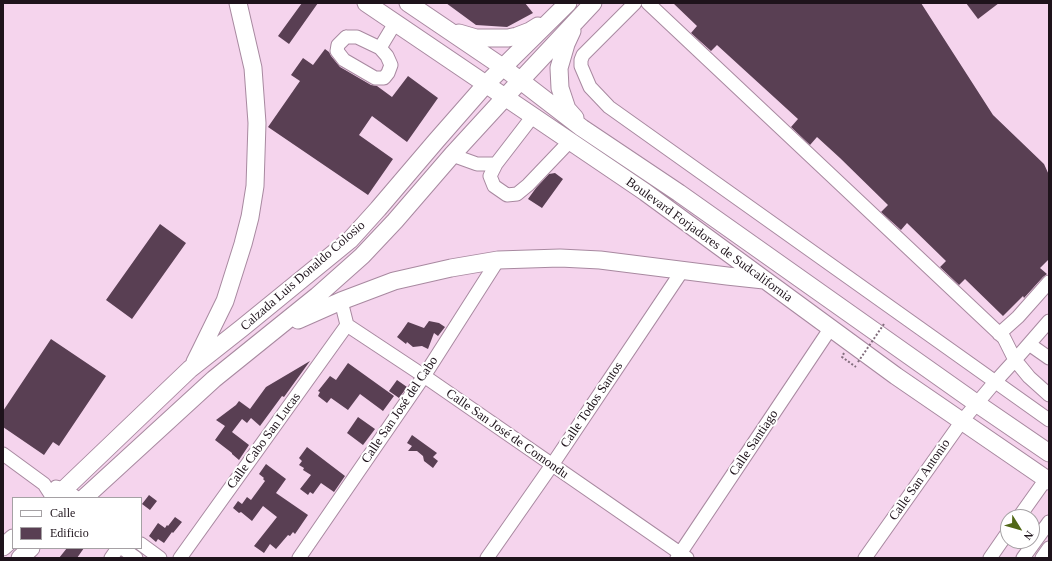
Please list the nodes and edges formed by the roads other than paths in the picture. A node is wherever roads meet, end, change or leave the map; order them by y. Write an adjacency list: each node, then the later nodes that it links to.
1 (238, 3): 38 (main road)
2 (366, 3): 9 (main road, Boulevard Forjadores de Sudcalifornia)
3 (408, 3): 10 (main road, Boulevard Forjadores de Sudcalifornia)
4 (593, 3): 8 (main road, Calzada Luis Donaldo Colosio)
5 (635, 3): 40 (street)
6 (648, 3): 34 (street)
7 (562, 9): 10 (main road); 12 (main road, Calzada Luis Donaldo Colosio)
8 (578, 18): 13 (main road, Calzada Luis Donaldo Colosio); 17 (main road)
9 (396, 23): 11 (street); 14 (main road, Boulevard Forjadores de Sudcalifornia)
10 (448, 30): 12 (main road, Boulevard Forjadores de Sudcalifornia)
11 (380, 48)
12 (504, 68): 13 (main road, Boulevard Forjadores de Sudcalifornia); 14 (main road, Calzada Luis Donaldo Colosio)
13 (520, 81): 15 (main road, Calzada Luis Donaldo Colosio); 17 (main road, Boulevard Forjadores de Sudcalifornia)
14 (486, 84): 15 (main road, Boulevard Forjadores de Sudcalifornia); 38 (main road, Calzada Luis Donaldo Colosio)
15 (505, 97): 16 (main road, Boulevard Forjadores de Sudcalifornia); 19 (main road, Calzada Luis Donaldo Colosio)
16 (533, 116): 18 (main road, Boulevard Forjadores de Sudcalifornia); 20 (street)
17 (582, 128): 22 (main road, Boulevard Forjadores de Sudcalifornia)
18 (570, 142): 20 (street); 21 (main road, Boulevard Forjadores de Sudcalifornia)
19 (452, 155): 20 (street); 33 (main road, Calzada Luis Donaldo Colosio)
20 (496, 164)
21 (645, 192): 22 (main road); 25 (main road, Boulevard Forjadores de Sudcalifornia)
22 (679, 193): 23 (main road, Boulevard Forjadores de Sudcalifornia)
23 (733, 232): 25 (main road); 42 (main road, Boulevard Forjadores de Sudcalifornia)
24 (498, 260): 26 (main road); 29 (main road); 39 (street, Calle San José del Cabo)
25 (742, 263): 27 (main road, Boulevard Forjadores de Sudcalifornia)
26 (682, 271): 27 (main road); 47 (street, Calle Todos Santos)
27 (764, 280): 32 (main road, Boulevard Forjadores de Sudcalifornia)
28 (1049, 282): 34 (street)
29 (341, 301): 30 (street); 33 (main road)
30 (348, 325): 39 (street, Calle San José de Comondu); 66 (street, Calle Cabo San Lucas)
31 (1047, 327): 35 (street, Calle San Antonio)
32 (830, 328): 44 (main road, Boulevard Forjadores de Sudcalifornia); 61 (street, Calle Santiago)
33 (277, 329): 50 (main road, Calzada Luis Donaldo Colosio)
34 (999, 334): 37 (street)
35 (1029, 344): 36 (street); 37 (street, Calle San Antonio)
36 (1049, 358)
37 (1015, 360): 40 (street, Calle San Antonio); 41 (street)
38 (190, 369): 49 (main road, Calzada Luis Donaldo Colosio)
39 (424, 376): 47 (street, Calle San José de Comondu); 67 (street, Calle San José del Cabo)
40 (995, 382): 42 (street, Calle San Antonio); 43 (street)
41 (1049, 395)
42 (976, 403): 44 (street, Calle San Antonio); 45 (main road, Boulevard Forjadores de Sudcalifornia)
43 (1049, 420)
44 (962, 421): 48 (main road, Boulevard Forjadores de Sudcalifornia); 69 (street, Calle San Antonio)
45 (1049, 453)
46 (3, 454): 49 (street)
47 (552, 465): 61 (street, Calle San José de Comondu); 68 (street, Calle Todos Santos)
48 (1048, 480): 51 (street)
49 (62, 496)
50 (85, 497)
51 (1025, 509)
52 (1049, 522): 71 (street)
53 (12, 539): 56 (main road)
54 (1000, 544): 70 (street)
55 (142, 545): 65 (street)
56 (3, 547)
57 (1049, 548): 72 (street)
58 (30, 549): 62 (main road)
59 (117, 549): 63 (street)
60 (123, 549): 64 (street)
61 (682, 556)
62 (20, 558)
63 (111, 558)
64 (136, 558)
65 (160, 558)
66 (180, 558)
67 (299, 558)
68 (487, 558)
69 (865, 558)
70 (990, 558)
71 (1023, 558)
72 (1042, 558)

